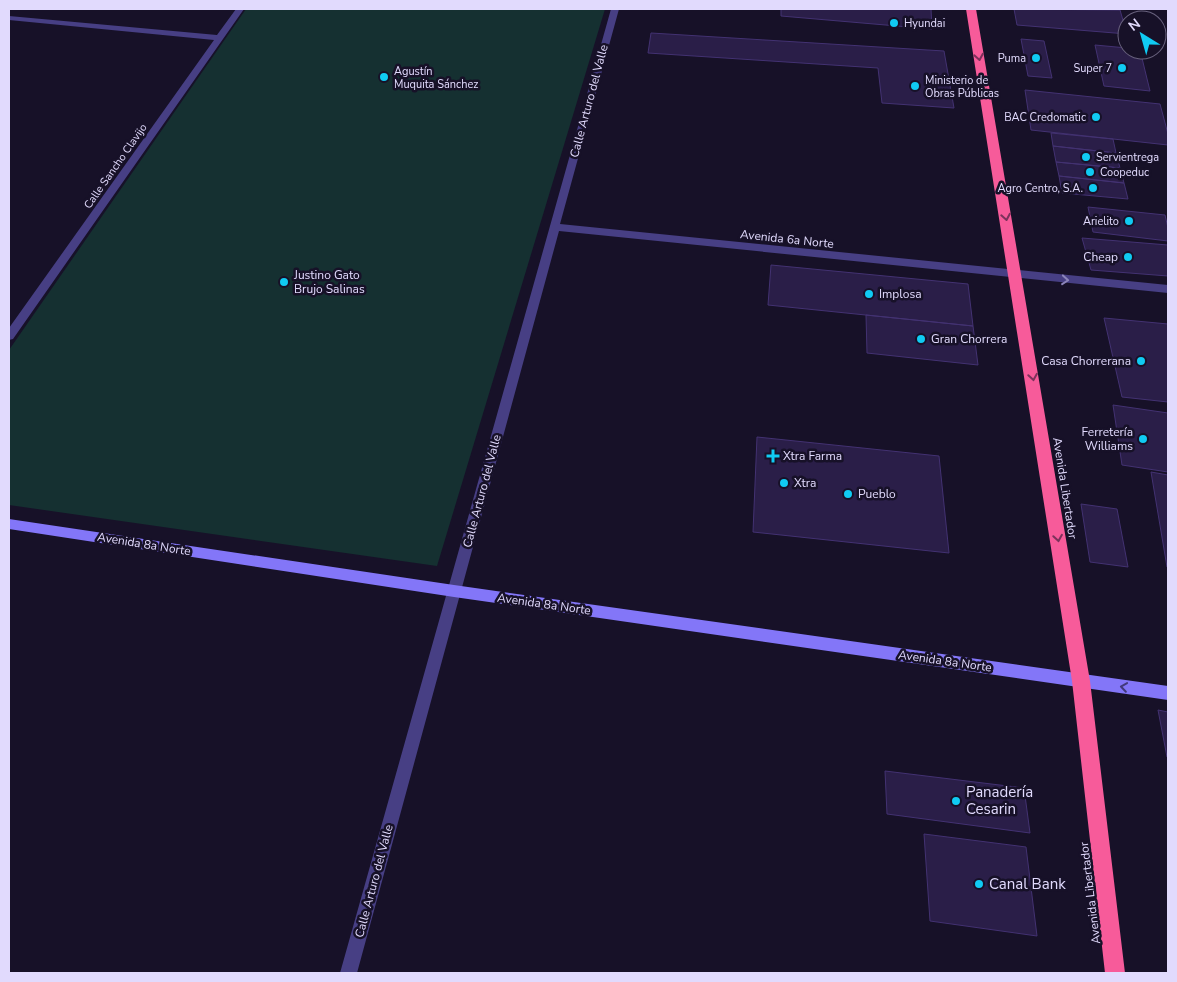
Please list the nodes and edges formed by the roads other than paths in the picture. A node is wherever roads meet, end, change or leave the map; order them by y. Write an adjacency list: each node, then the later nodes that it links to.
1 (240, 9): 5 (street, Calle Sancho Clavijo)
2 (615, 9): 6 (street, Calle Arturo del Valle)
3 (971, 9): 7 (highway, Avenida Libertador, one-way to 7)
4 (9, 18): 5 (street)
5 (220, 38): 9 (street, Calle Sancho Clavijo)
6 (554, 227): 7 (street, Avenida 6a Norte); 11 (street, Calle Arturo del Valle)
7 (1016, 275): 8 (street, Avenida 6a Norte, one-way to 8); 12 (highway, Avenida Libertador, one-way to 12)
8 (1168, 289)
9 (9, 336)
10 (9, 524): 11 (street, Avenida 8a Norte)
11 (454, 591): 12 (street, Avenida 8a Norte); 14 (street, Calle Arturo del Valle)
12 (1081, 681): 13 (street, Avenida 8a Norte, one-way to 12); 15 (highway, Avenida Libertador)
13 (1168, 693)
14 (348, 973)
15 (1115, 973)

